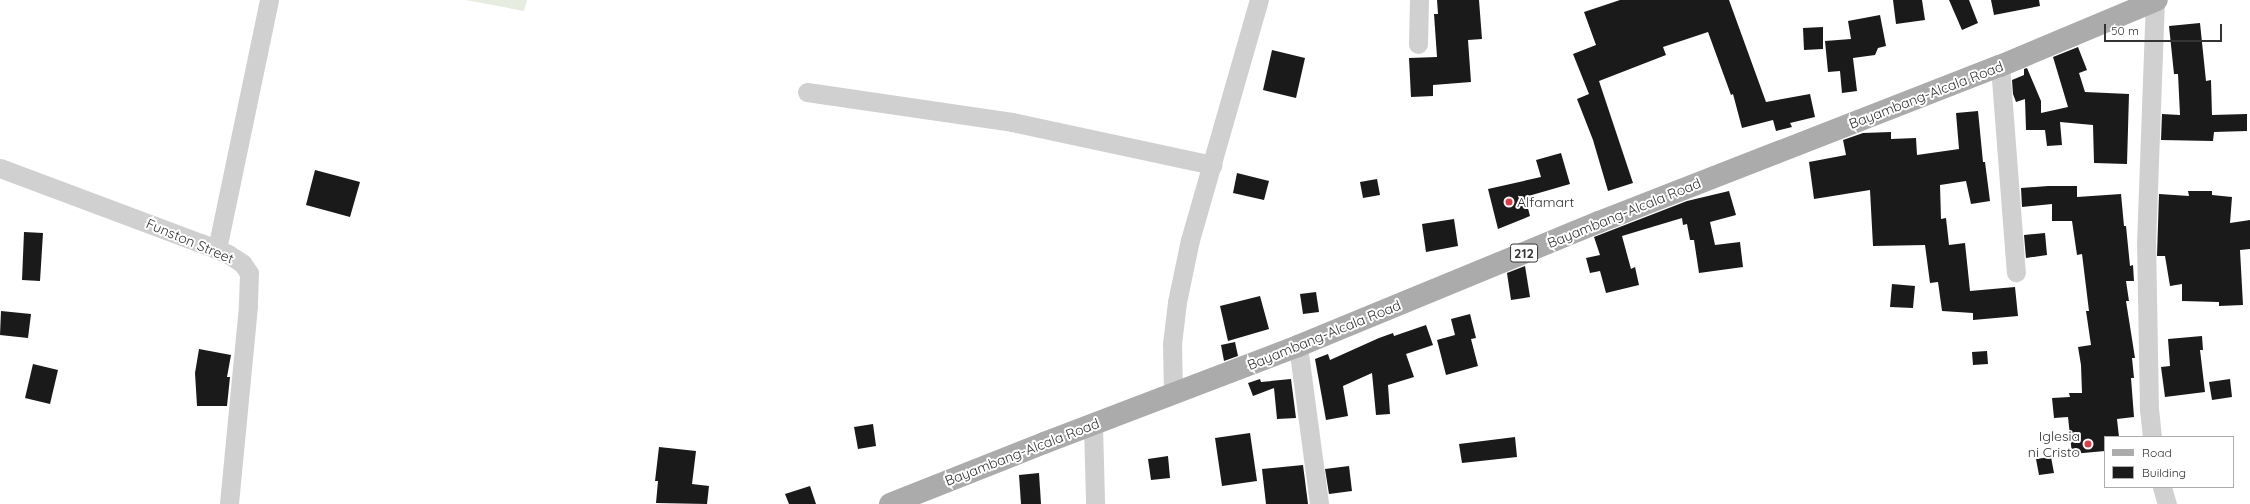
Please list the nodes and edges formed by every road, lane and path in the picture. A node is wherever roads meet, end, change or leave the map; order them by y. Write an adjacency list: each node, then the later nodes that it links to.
1 (269, 0): 10 (street)
2 (1259, 0): 8 (street)
3 (1419, 0): 5 (street)
4 (2156, 0): 6 (main road, Bayambang-Alcala Road / 212); 15 (street)
5 (1418, 44)
6 (2000, 66): 11 (street); 12 (main road, Bayambang-Alcala Road / 212)
7 (807, 92): 8 (street)
8 (1212, 165): 13 (street)
9 (0, 168): 10 (street, Funston Street)
10 (218, 249): 17 (street, Funston Street)
11 (2016, 272)
12 (1298, 346): 13 (main road, Bayambang-Alcala Road / 212); 20 (street)
13 (1173, 394): 14 (main road, Bayambang-Alcala Road / 212)
14 (1093, 425): 18 (main road, Bayambang-Alcala Road / 212); 19 (street)
15 (2152, 436)
16 (2162, 488): 21 (street)
17 (229, 504)
18 (890, 504)
19 (1095, 504)
20 (1319, 504)
21 (2167, 504)

